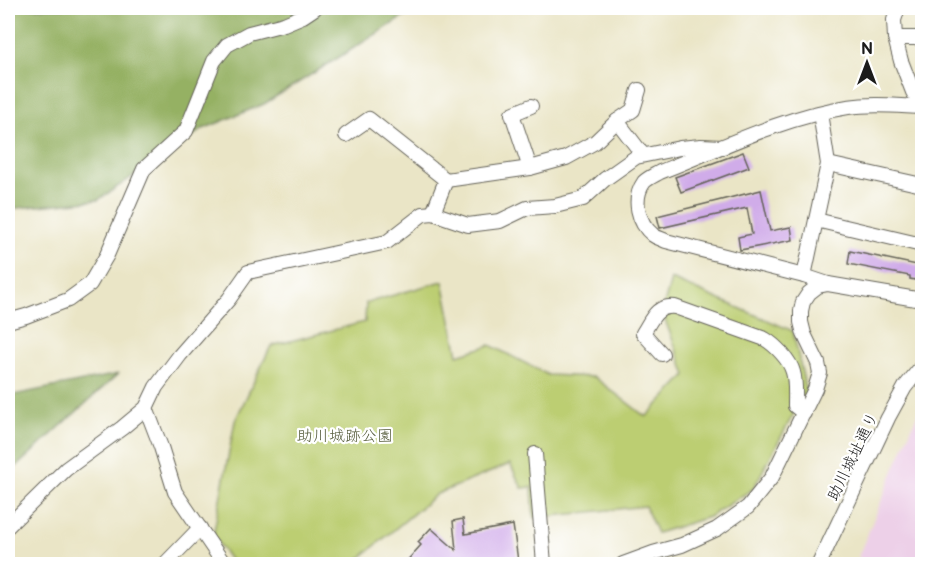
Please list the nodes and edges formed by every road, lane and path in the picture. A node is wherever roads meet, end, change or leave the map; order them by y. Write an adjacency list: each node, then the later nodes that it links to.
1 (315, 8): 23 (street)
2 (898, 8): 3 (street)
3 (896, 38): 4 (street); 7 (street)
4 (922, 38)
5 (639, 90): 9 (street)
6 (531, 106): 14 (street)
7 (922, 107): 8 (street)
8 (819, 113): 11 (street); 13 (street)
9 (617, 121): 12 (street); 14 (street)
10 (346, 135): 15 (street)
11 (723, 147): 12 (street); 20 (street)
12 (643, 155): 17 (street)
13 (828, 164): 16 (street); 18 (street)
14 (530, 168): 15 (street)
15 (446, 180): 17 (street)
16 (922, 185)
17 (433, 213): 26 (street)
18 (816, 220): 19 (street); 20 (street)
19 (922, 245)
20 (804, 276): 21 (street)
21 (828, 284): 22 (street); 27 (street)
22 (922, 300)
23 (8, 321)
24 (662, 354): 27 (street)
25 (922, 366): 35 (street, 助川城址通り)
26 (146, 408): 29 (street); 30 (street)
27 (804, 413): 34 (street)
28 (535, 453): 33 (street)
29 (8, 526)
30 (200, 528): 31 (street); 32 (street)
31 (165, 564)
32 (224, 564)
33 (544, 564)
34 (623, 564)
35 (819, 564)

